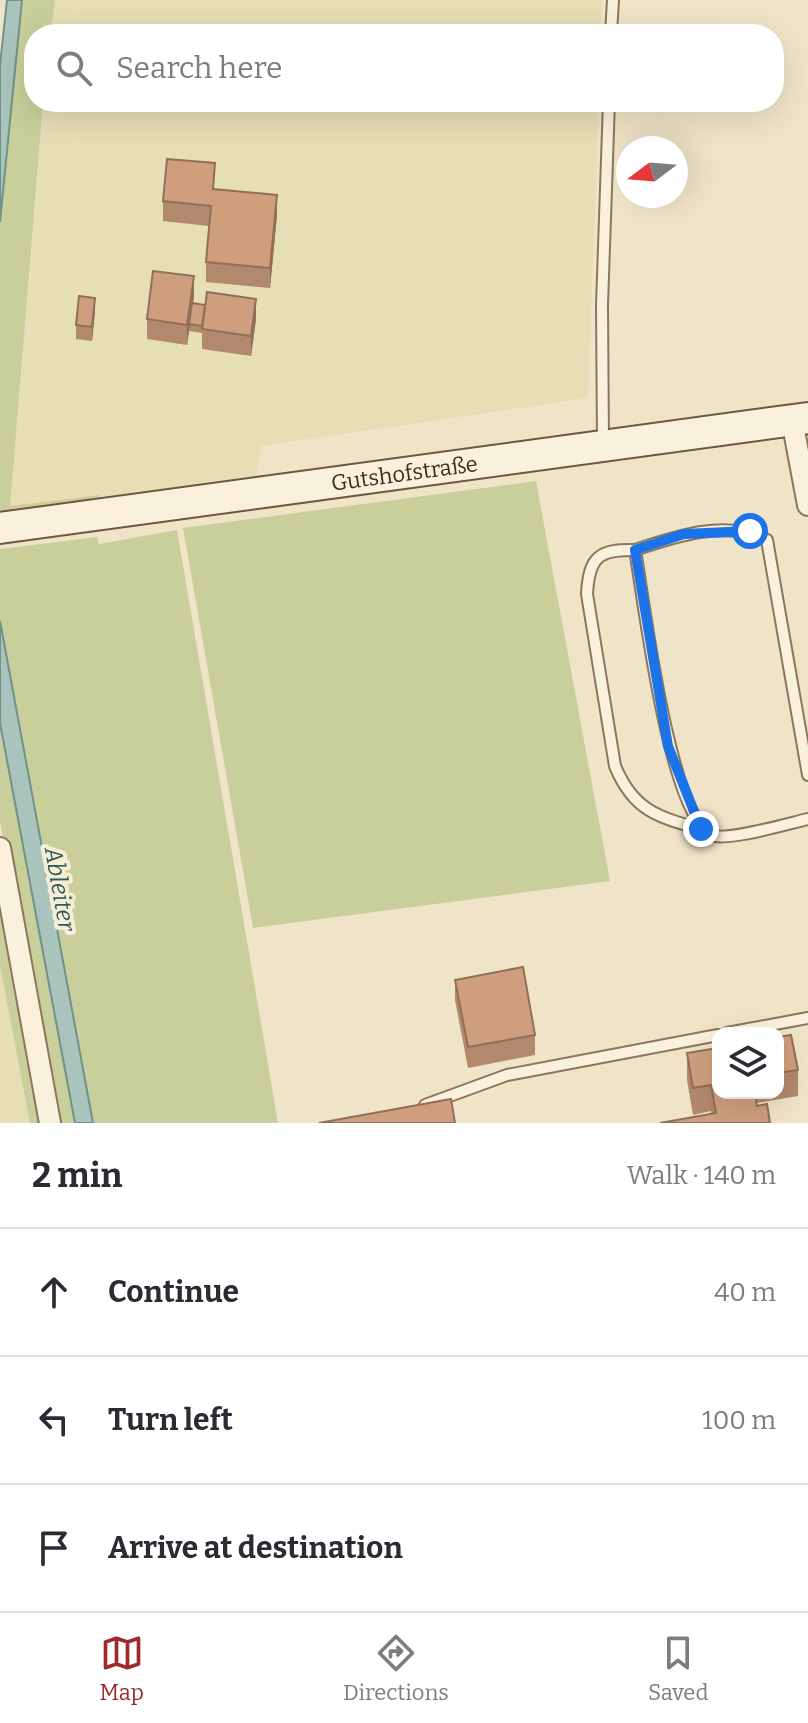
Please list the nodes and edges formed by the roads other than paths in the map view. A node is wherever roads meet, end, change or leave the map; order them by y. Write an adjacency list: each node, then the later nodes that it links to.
1 (613, 0): 2 (lane)
2 (612, 24)
3 (609, 112): 5 (lane)
4 (800, 419): 5 (street, Gutshofstraße); 6 (street)
5 (604, 446): 7 (street, Gutshofstraße)
6 (808, 505)
7 (0, 528)
8 (635, 550): 9 (lane); 11 (lane); 11 (lane)
9 (808, 775)
10 (808, 819): 11 (lane)
11 (701, 829)
12 (0, 848): 17 (street)
13 (808, 1018): 14 (lane)
14 (759, 1027)
15 (712, 1036): 16 (lane)
16 (416, 1108)
17 (50, 1123)

